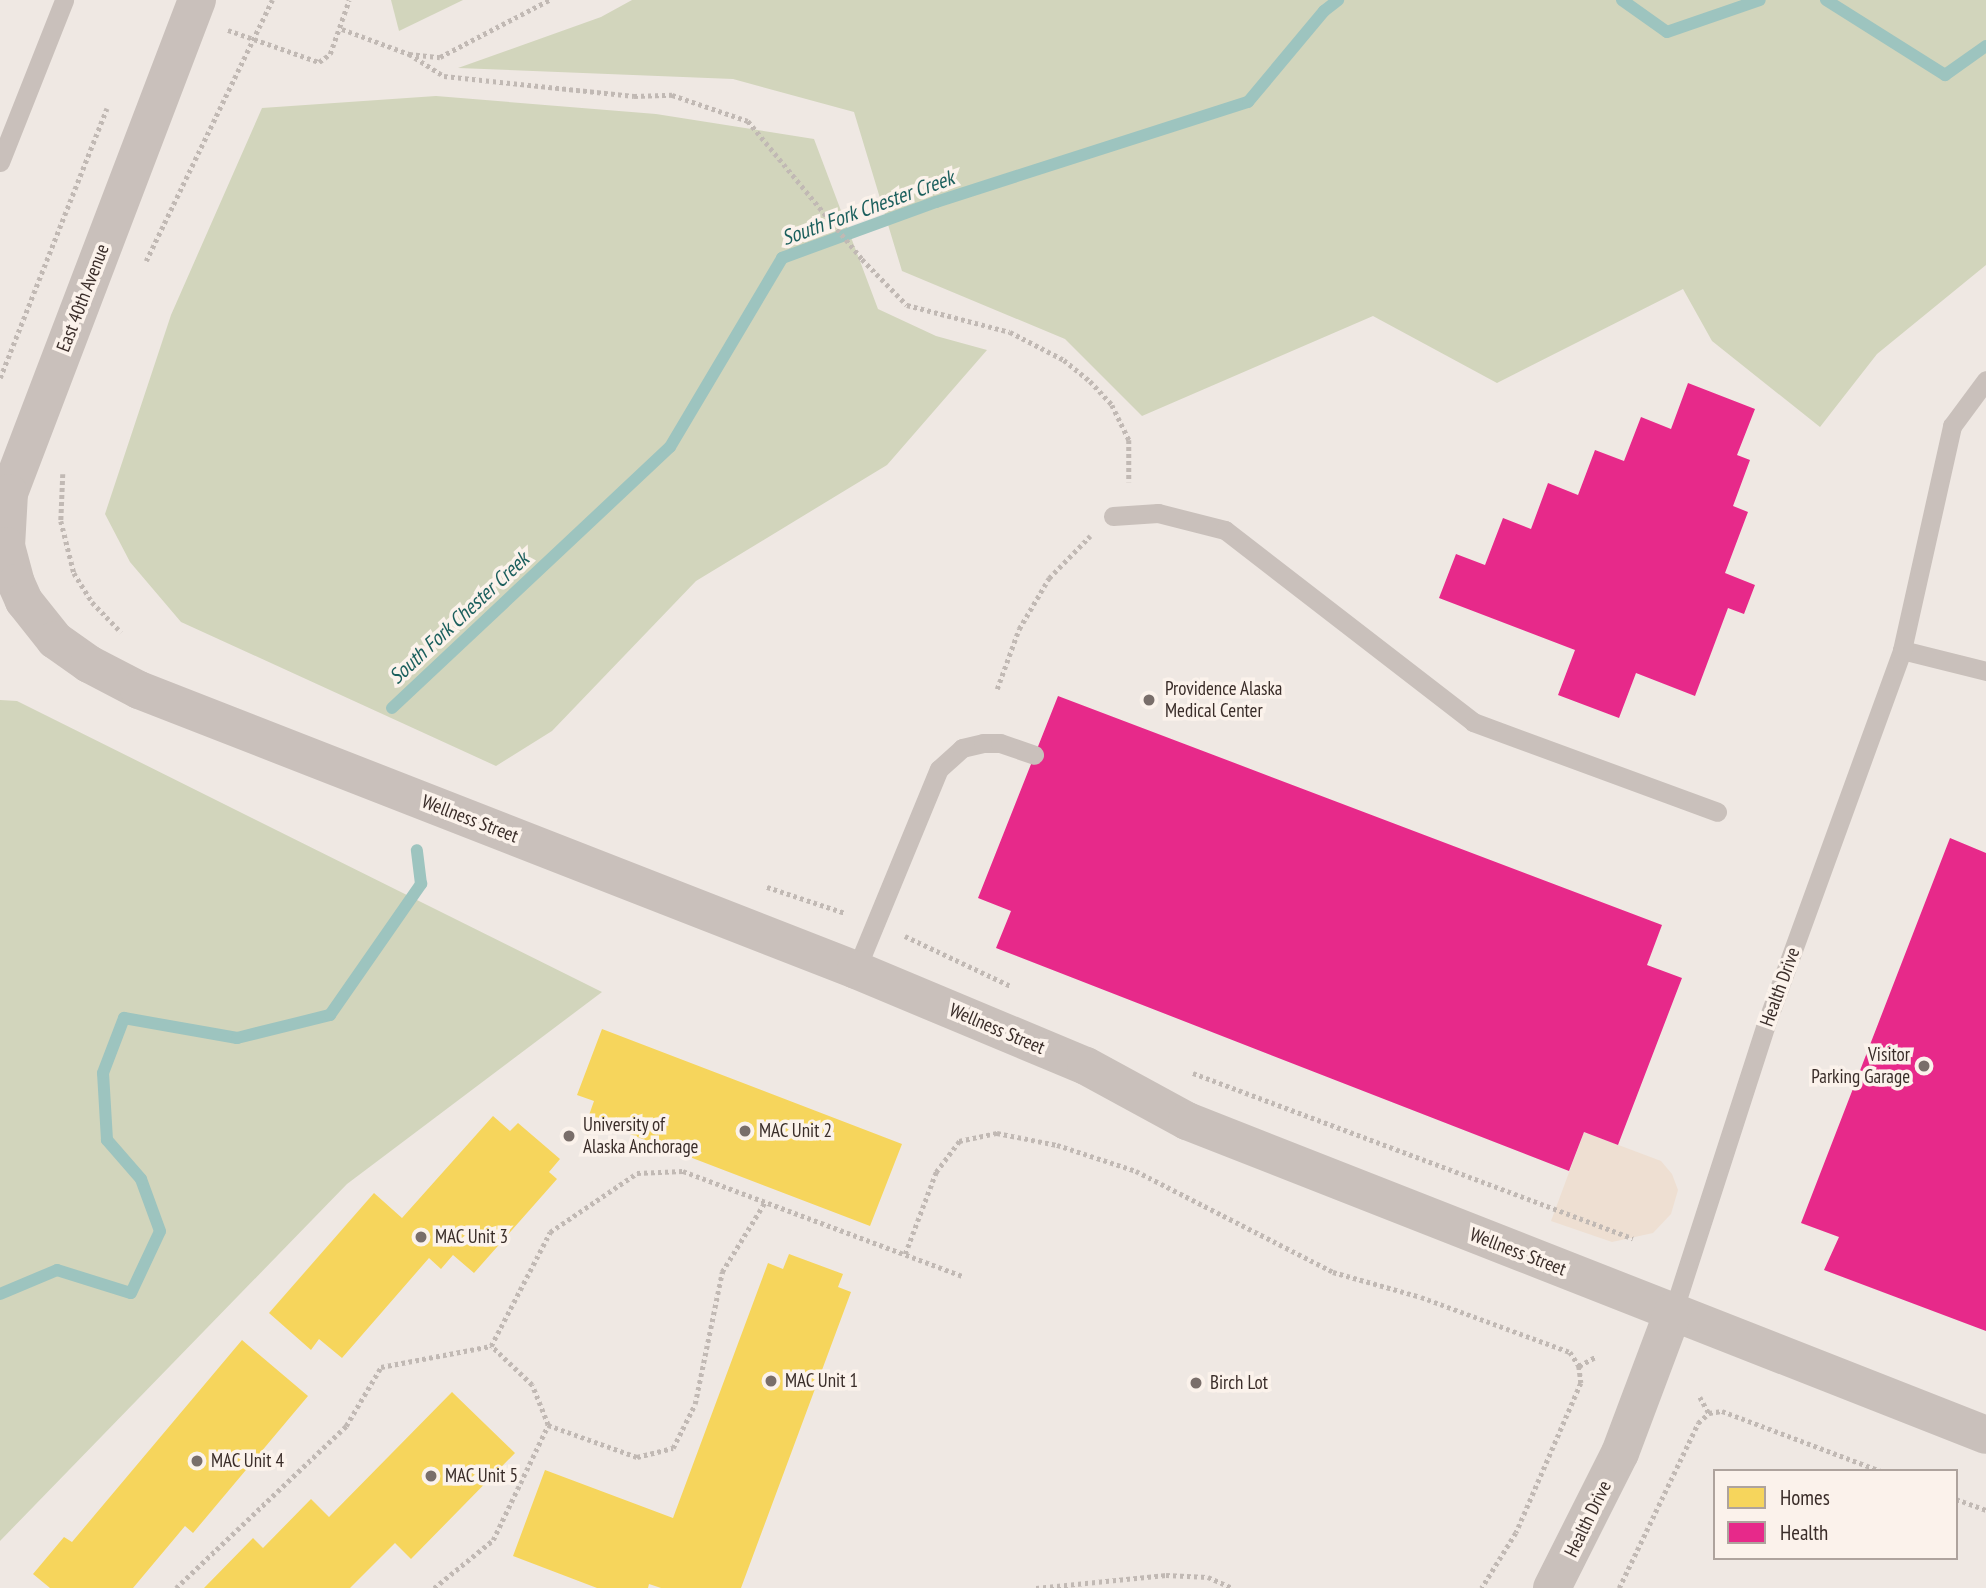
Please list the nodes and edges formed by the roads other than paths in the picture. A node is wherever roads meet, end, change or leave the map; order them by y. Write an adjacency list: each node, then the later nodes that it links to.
1 (64, 0): 3 (lane)
2 (209, 14): 6 (street, East 40th Avenue)
3 (0, 162)
4 (1986, 380): 7 (lane, Health Drive)
5 (1113, 516): 10 (lane)
6 (24, 601): 11 (street, Wellness Street)
7 (1902, 650): 8 (lane); 12 (lane, Health Drive)
8 (1986, 671)
9 (1034, 755): 11 (lane)
10 (1717, 811)
11 (856, 970): 12 (street, Wellness Street)
12 (1674, 1312): 13 (street, Wellness Street); 14 (street, Health Drive)
13 (1986, 1436)
14 (1552, 1588)

